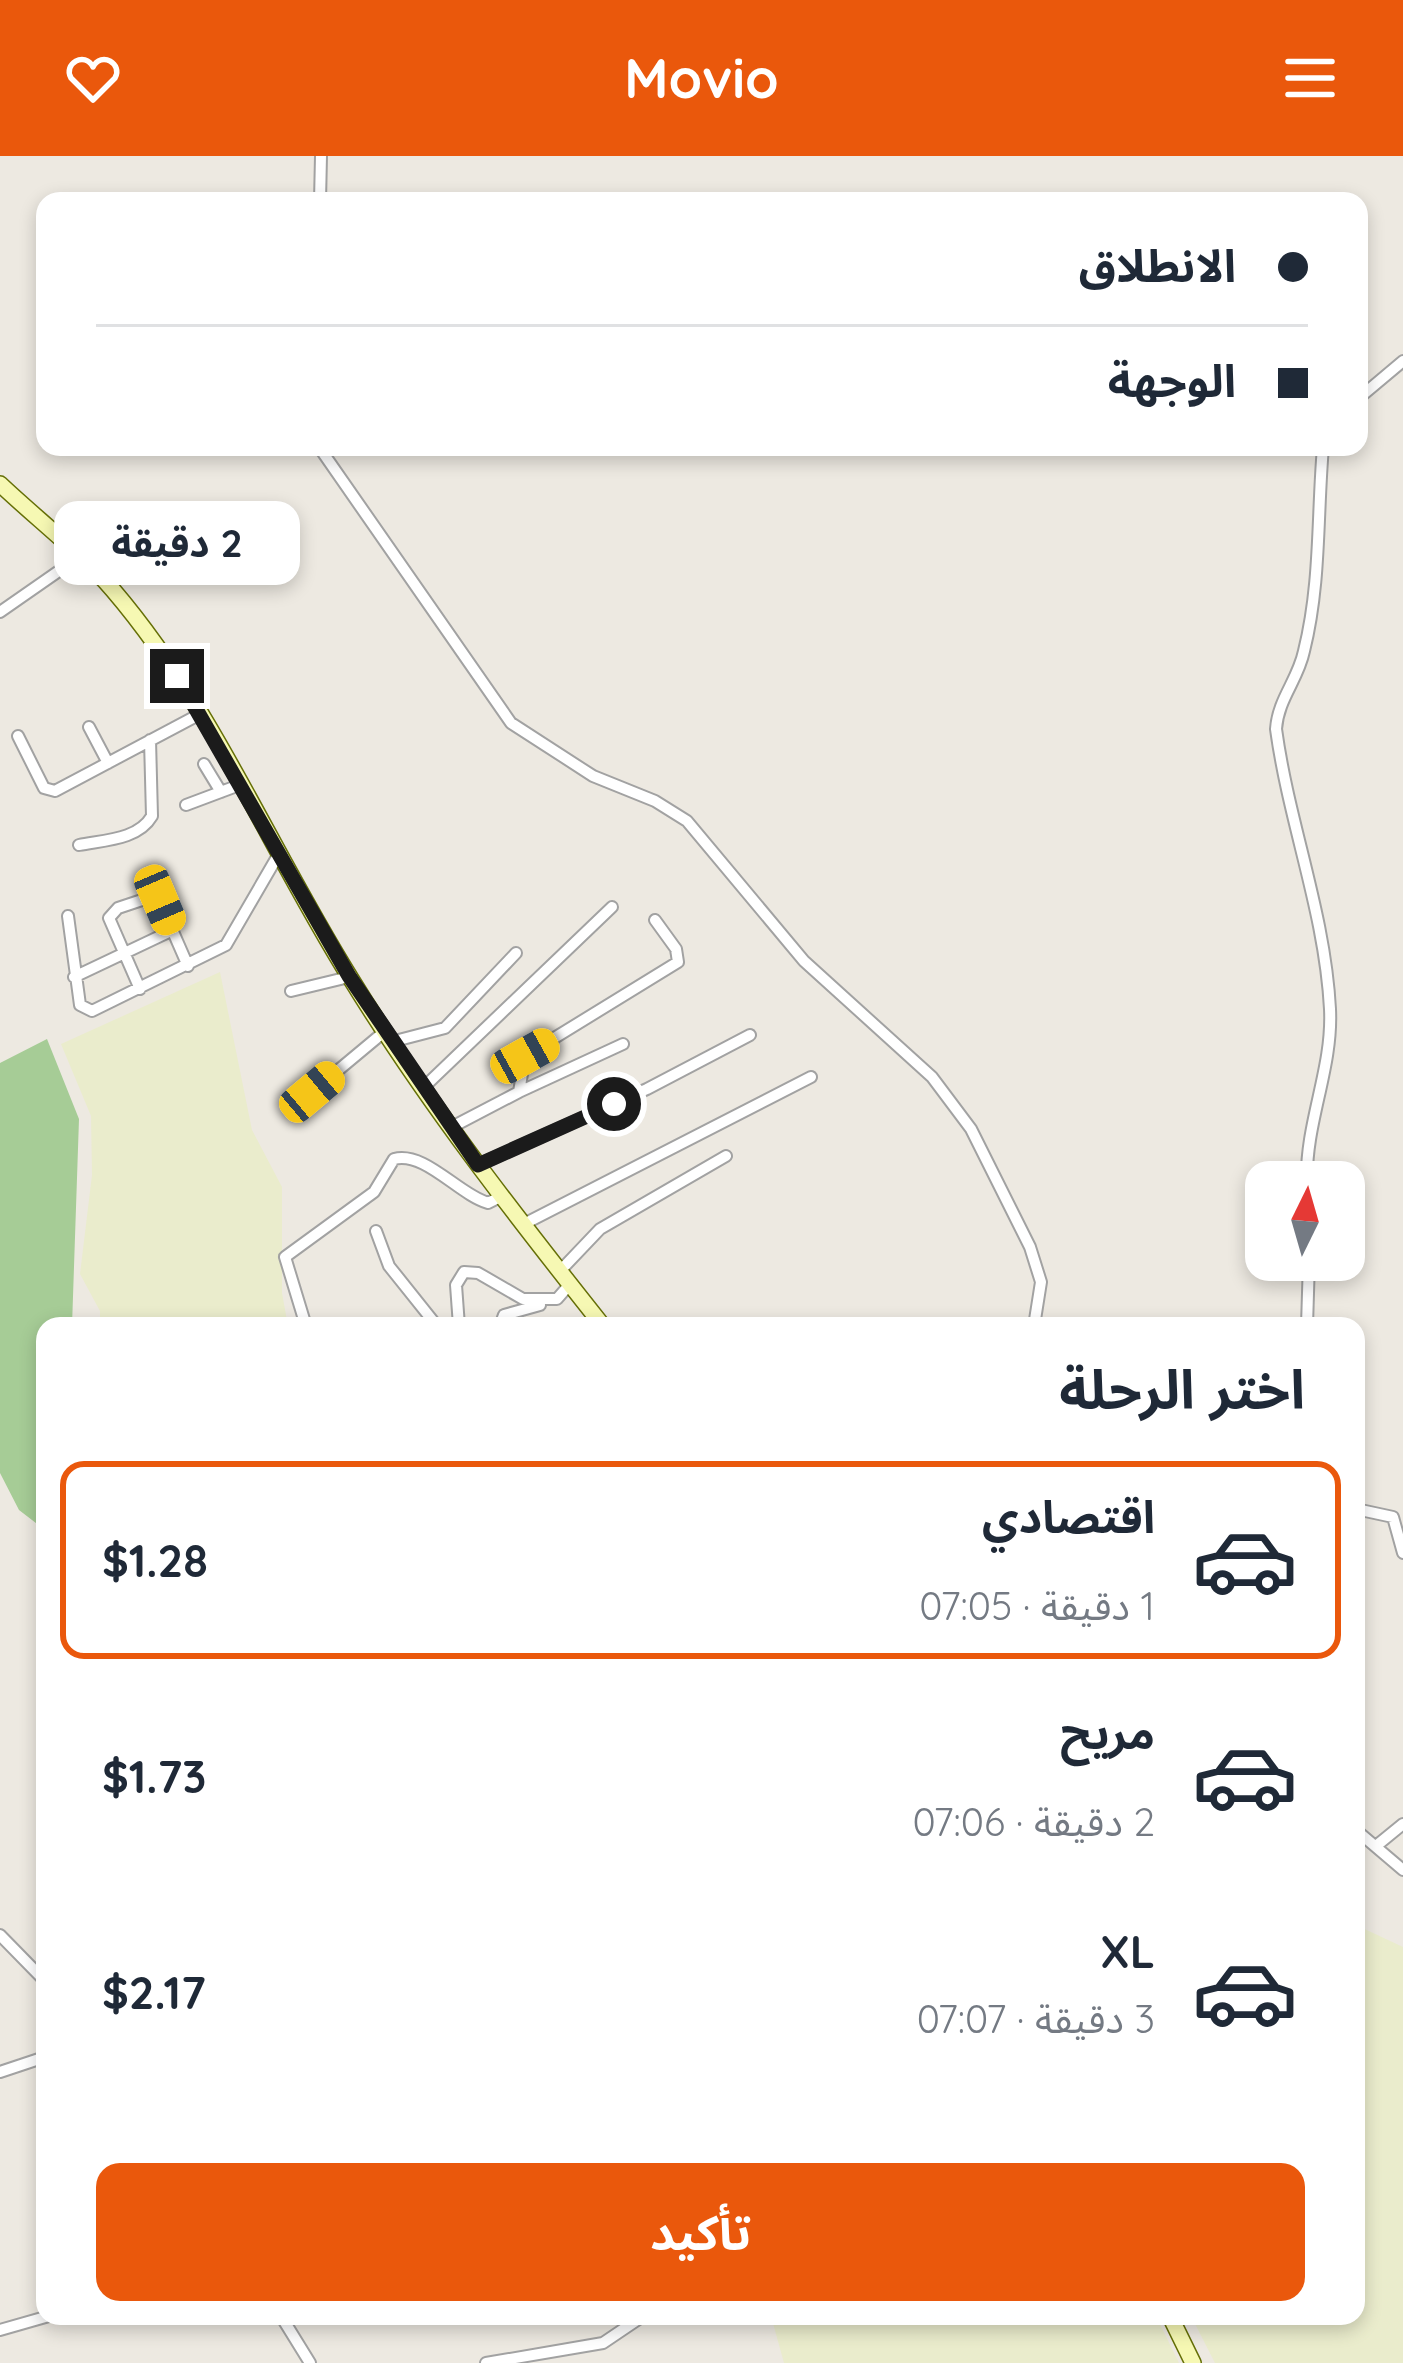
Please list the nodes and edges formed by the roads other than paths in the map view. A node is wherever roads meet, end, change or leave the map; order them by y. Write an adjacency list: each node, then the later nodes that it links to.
1 (321, 156): 2 (street)
2 (320, 192)
3 (1403, 361): 4 (street)
4 (1368, 390)
5 (325, 456): 54 (street)
6 (1323, 456): 41 (street)
7 (0, 484): 8 (main road)
8 (79, 557): 9 (street); 10 (main road)
9 (0, 612)
10 (202, 712): 13 (street); 16 (main road)
11 (89, 727): 14 (street)
12 (18, 736): 14 (street)
13 (149, 740): 14 (street); 19 (street)
14 (108, 763)
15 (204, 764): 17 (street)
16 (242, 784): 17 (street); 20 (main road)
17 (220, 792): 18 (street)
18 (185, 805)
19 (80, 845)
20 (281, 850): 27 (street); 28 (main road)
21 (612, 907): 36 (street)
22 (68, 916): 29 (street)
23 (655, 920): 38 (street)
24 (173, 930): 25 (street); 25 (street); 27 (street)
25 (124, 953): 29 (street); 30 (street)
26 (516, 953): 33 (street)
27 (188, 966): 30 (street)
28 (349, 976): 31 (street); 33 (main road)
29 (74, 977): 30 (street)
30 (140, 989)
31 (291, 991)
32 (750, 1035): 42 (street)
33 (388, 1037): 36 (main road); 37 (street)
34 (623, 1044): 38 (street)
35 (811, 1077): 44 (street)
36 (423, 1088): 39 (main road)
37 (312, 1092)
38 (519, 1092): 39 (street)
39 (450, 1128): 42 (main road)
40 (725, 1156): 46 (street)
41 (1309, 1161)
42 (478, 1165): 43 (main road)
43 (502, 1196): 44 (main road); 49 (street)
44 (524, 1224): 46 (main road)
45 (376, 1231): 50 (street)
46 (565, 1278): 48 (street); 53 (main road)
47 (1308, 1281): 55 (street)
48 (549, 1302): 51 (street); 52 (street)
49 (303, 1317)
50 (430, 1317)
51 (459, 1317)
52 (504, 1317)
53 (596, 1317)
54 (1035, 1317)
55 (1307, 1317)
56 (1365, 1511): 57 (street)
57 (1403, 1553)
58 (1403, 1824): 60 (street)
59 (1365, 1837): 60 (street)
60 (1376, 1846): 61 (street)
61 (1403, 1870)
62 (0, 1935): 63 (street)
63 (36, 1972)
64 (36, 2060): 65 (street)
65 (0, 2072)
66 (36, 2320): 70 (street)
67 (287, 2325): 71 (street)
68 (630, 2325): 72 (street)
69 (1174, 2325): 73 (main road)
70 (0, 2330)
71 (310, 2363)
72 (486, 2363)
73 (1193, 2363)

